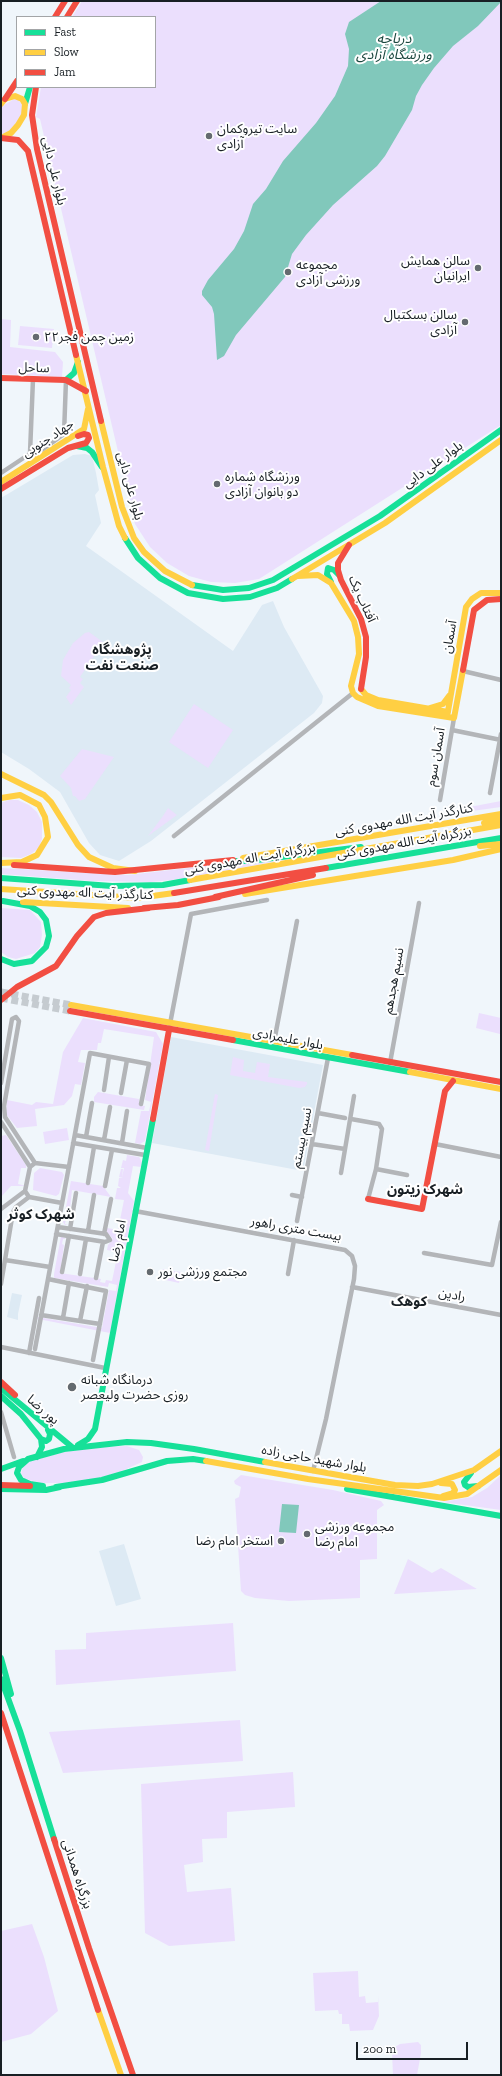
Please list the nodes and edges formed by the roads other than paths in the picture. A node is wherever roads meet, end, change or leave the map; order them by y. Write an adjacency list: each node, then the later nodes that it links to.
1 (65, 1): 3 (main road)
2 (76, 1): 4 (main road)
3 (56, 16)
4 (68, 16)
5 (16, 82): 8 (main road)
6 (30, 88): 9 (main road)
7 (36, 88): 17 (main road, بلوار علی دایی)
8 (3, 101): 9 (main road)
9 (25, 104): 10 (main road)
10 (1, 138): 11 (main road, بلوار علی دایی)
11 (78, 360): 14 (main road); 15 (main road, بلوار علی دایی)
12 (1, 378): 13 (main road, ساحل)
13 (33, 379): 14 (main road, ساحل); 22 (street)
14 (66, 380): 15 (main road); 23 (street)
15 (86, 392): 16 (main road, بلوار علی دایی)
16 (88, 402): 18 (main road, جهاد جنوبی); 24 (main road, بلوار علی دایی)
17 (501, 430)
18 (75, 436): 20 (main road); 21 (main road, جهاد جنوبی)
19 (501, 440): 28 (main road, بلوار علی دایی)
20 (77, 446): 24 (main road, جهاد جنوبی); 27 (main road, جهاد جنوبی)
21 (50, 451): 23 (street); 26 (main road, جهاد جنوبی)
22 (30, 453): 23 (street); 25 (street)
23 (35, 455)
24 (103, 468): 30 (main road, بلوار علی دایی)
25 (1, 473)
26 (1, 482)
27 (1, 489)
28 (349, 545): 29 (main road, آفتاب یک); 30 (main road, بلوار علی دایی)
29 (339, 576): 31 (main road); 36 (main road, آفتاب یک)
30 (295, 577): 31 (main road, آفتاب یک)
31 (332, 583): 38 (main road, آفتاب یک)
32 (501, 593): 37 (main road, آسمان)
33 (501, 599): 34 (main road, آسمان)
34 (463, 671): 35 (street); 41 (main road, آسمان)
35 (501, 680)
36 (360, 689): 38 (main road); 39 (main road)
37 (452, 691): 39 (main road); 40 (main road, آسمان)
38 (353, 693): 40 (main road); 52 (street)
39 (428, 709): 40 (main road)
40 (448, 714): 41 (main road)
41 (454, 718): 42 (street, آسمان سوم)
42 (452, 730): 44 (street); 48 (street, آسمان سوم)
43 (501, 734): 44 (street)
44 (500, 740): 46 (street)
45 (1, 774): 62 (main road)
46 (490, 793)
47 (1, 798): 60 (main road)
48 (440, 800)
49 (501, 814): 59 (main road, کنارگذر آیت الله مهدوی کنی)
50 (501, 820): 54 (main road)
51 (501, 825): 54 (main road, بزرگراه آیت اله مهدوی کنی)
52 (174, 836)
53 (501, 838): 57 (main road, بزرگراه آیت الله مهدوی کنی)
54 (414, 839): 56 (main road, بزرگراه آیت اله مهدوی کنی)
55 (501, 844): 57 (main road)
56 (378, 846): 59 (main road); 63 (main road, بزرگراه آیت اله مهدوی کنی)
57 (437, 849): 61 (main road, بزرگراه آیت الله مهدوی کنی)
58 (501, 849): 65 (main road)
59 (228, 861): 62 (main road, کنارگذر آیت الله مهدوی کنی)
60 (1, 863): 62 (main road, کنارگذر آیت الله مهدوی کنی)
61 (346, 865): 64 (main road, بزرگراه آیت الله مهدوی کنی); 65 (main road)
62 (135, 871)
63 (1, 878)
64 (1, 889)
65 (215, 897): 69 (main road, کنارگذر آیت اله مهدوی کنی)
66 (267, 900): 74 (street)
67 (2, 901): 69 (main road, کنارگذر آیت اله مهدوی کنی); 71 (main road)
68 (419, 903): 79 (street, نسیم هجدهم)
69 (149, 908): 72 (main road)
70 (297, 922): 75 (street)
71 (1, 959)
72 (1, 1000)
73 (71, 1008): 74 (main road, بلوار علیمرادی)
74 (169, 1027): 75 (main road, بلوار علیمرادی); 77 (main road, بلوار علیمرادی); 106 (main road, امام رضا)
75 (274, 1042): 79 (main road, بلوار علیمرادی)
76 (109, 1057): 78 (street); 86 (street); 98 (street)
77 (328, 1058): 80 (main road, بلوار علیمرادی); 94 (street, نسیم بیستم)
78 (127, 1060): 88 (street); 91 (street)
79 (390, 1063): 84 (main road, بلوار علیمرادی)
80 (441, 1079): 81 (main road, بلوار علیمرادی); 87 (main road)
81 (453, 1081): 85 (main road, بلوار علیمرادی); 87 (main road)
82 (1, 1082): 83 (street); 83 (street)
83 (8, 1082): 111 (street)
84 (501, 1082)
85 (501, 1089)
86 (104, 1090)
87 (445, 1091): 104 (main road)
88 (121, 1093)
89 (354, 1096): 96 (street)
90 (92, 1103): 99 (street)
91 (141, 1104)
92 (110, 1107): 100 (street)
93 (128, 1110): 102 (street)
94 (318, 1113): 95 (street); 103 (street, نسیم بیستم)
95 (345, 1118)
96 (351, 1119): 108 (street); 114 (street)
97 (1, 1122): 112 (street)
98 (75, 1135): 99 (street); 101 (street)
99 (86, 1137): 100 (street)
100 (104, 1140): 102 (street)
101 (73, 1143): 105 (street); 113 (street)
102 (122, 1143): 106 (street)
103 (312, 1144): 108 (street); 124 (street, نسیم بیستم)
104 (435, 1144): 110 (street); 126 (main road)
105 (94, 1147): 107 (street); 117 (street)
106 (147, 1148): 109 (main road, امام رضا)
107 (112, 1150): 109 (street); 118 (street)
108 (345, 1150): 115 (street)
109 (145, 1155): 129 (main road, امام رضا)
110 (501, 1157)
111 (35, 1163): 112 (street); 113 (street)
112 (30, 1167): 119 (street)
113 (69, 1167): 127 (street)
114 (376, 1169): 116 (street); 126 (street)
115 (341, 1173)
116 (407, 1175)
117 (88, 1183)
118 (105, 1186)
119 (25, 1191): 123 (street); 128 (street)
120 (76, 1193): 133 (street)
121 (94, 1195): 134 (street)
122 (292, 1195): 124 (street)
123 (29, 1197): 127 (street); 142 (street)
124 (302, 1197): 130 (street, نسیم بیستم)
125 (111, 1199): 136 (street)
126 (368, 1200)
127 (62, 1203): 132 (street)
128 (1, 1209)
129 (135, 1211): 139 (street, بیست متری راهور); 163 (main road, امام رضا)
130 (297, 1222)
131 (501, 1222): 141 (street)
132 (58, 1226): 133 (street); 135 (street)
133 (70, 1228): 134 (street)
134 (88, 1231): 136 (street)
135 (56, 1234): 137 (street); 143 (street)
136 (104, 1234): 140 (street)
137 (68, 1236): 138 (street); 144 (street)
138 (86, 1239): 140 (street); 145 (street)
139 (294, 1240): 146 (street); 152 (street, بیست متری راهور)
140 (103, 1242): 147 (street)
141 (424, 1253)
142 (5, 1260): 143 (street); 150 (street)
143 (50, 1267): 148 (street)
144 (62, 1272)
145 (80, 1274)
146 (288, 1274)
147 (96, 1278)
148 (48, 1279): 149 (street); 154 (street)
149 (69, 1283): 151 (street); 156 (street)
150 (1, 1284)
151 (87, 1286): 157 (street); 158 (street)
152 (352, 1287): 155 (street, رادین); 181 (street, بیست متری راهور)
153 (39, 1298): 161 (street)
154 (41, 1315): 156 (street); 160 (street)
155 (501, 1315)
156 (63, 1318): 157 (street)
157 (80, 1321): 158 (street)
158 (100, 1324): 162 (street)
159 (1, 1347): 161 (street)
160 (35, 1349)
161 (29, 1353): 163 (street)
162 (93, 1360)
163 (106, 1368): 173 (main road, امام رضا)
164 (1, 1382): 169 (main road)
165 (1, 1388): 169 (main road, پور رضا)
166 (1, 1396): 170 (main road, پور رضا)
167 (1, 1402): 170 (main road)
168 (1, 1412): 176 (street)
169 (33, 1416): 171 (main road, پور رضا)
170 (28, 1422): 172 (main road, پور رضا)
171 (46, 1427): 172 (main road); 173 (main road, پور رضا)
172 (42, 1439): 175 (main road, پور رضا)
173 (73, 1447): 175 (main road); 181 (main road, بلوار شهید حاجی زاده)
174 (501, 1451): 179 (main road, بلوار شهید حاجی زاده)
175 (36, 1457): 177 (main road)
176 (14, 1458)
177 (28, 1459): 178 (main road); 186 (main road)
178 (2, 1469)
179 (474, 1470): 183 (main road, بلوار شهید حاجی زاده); 185 (main road)
180 (501, 1470): 185 (main road, بلوار شهید حاجی زاده)
181 (313, 1471): 183 (main road, بلوار شهید حاجی زاده)
182 (308, 1479): 187 (main road, بلوار شهید حاجی زاده); 189 (main road, بلوار شهید حاجی زاده); 190 (main road)
183 (432, 1484): 189 (main road)
184 (1, 1485): 186 (main road)
185 (481, 1485): 189 (main road, بلوار شهید حاجی زاده)
186 (38, 1486): 187 (main road)
187 (60, 1487): 188 (main road)
188 (1, 1489)
189 (432, 1498)
190 (501, 1516)
191 (1, 1658): 194 (main road)
192 (1, 1679): 194 (main road, بزرگراه همدانی)
193 (1, 1713): 195 (main road, بزرگراه همدانی)
194 (20, 1731): 196 (main road, بزرگراه همدانی)
195 (121, 2075)
196 (133, 2075)

